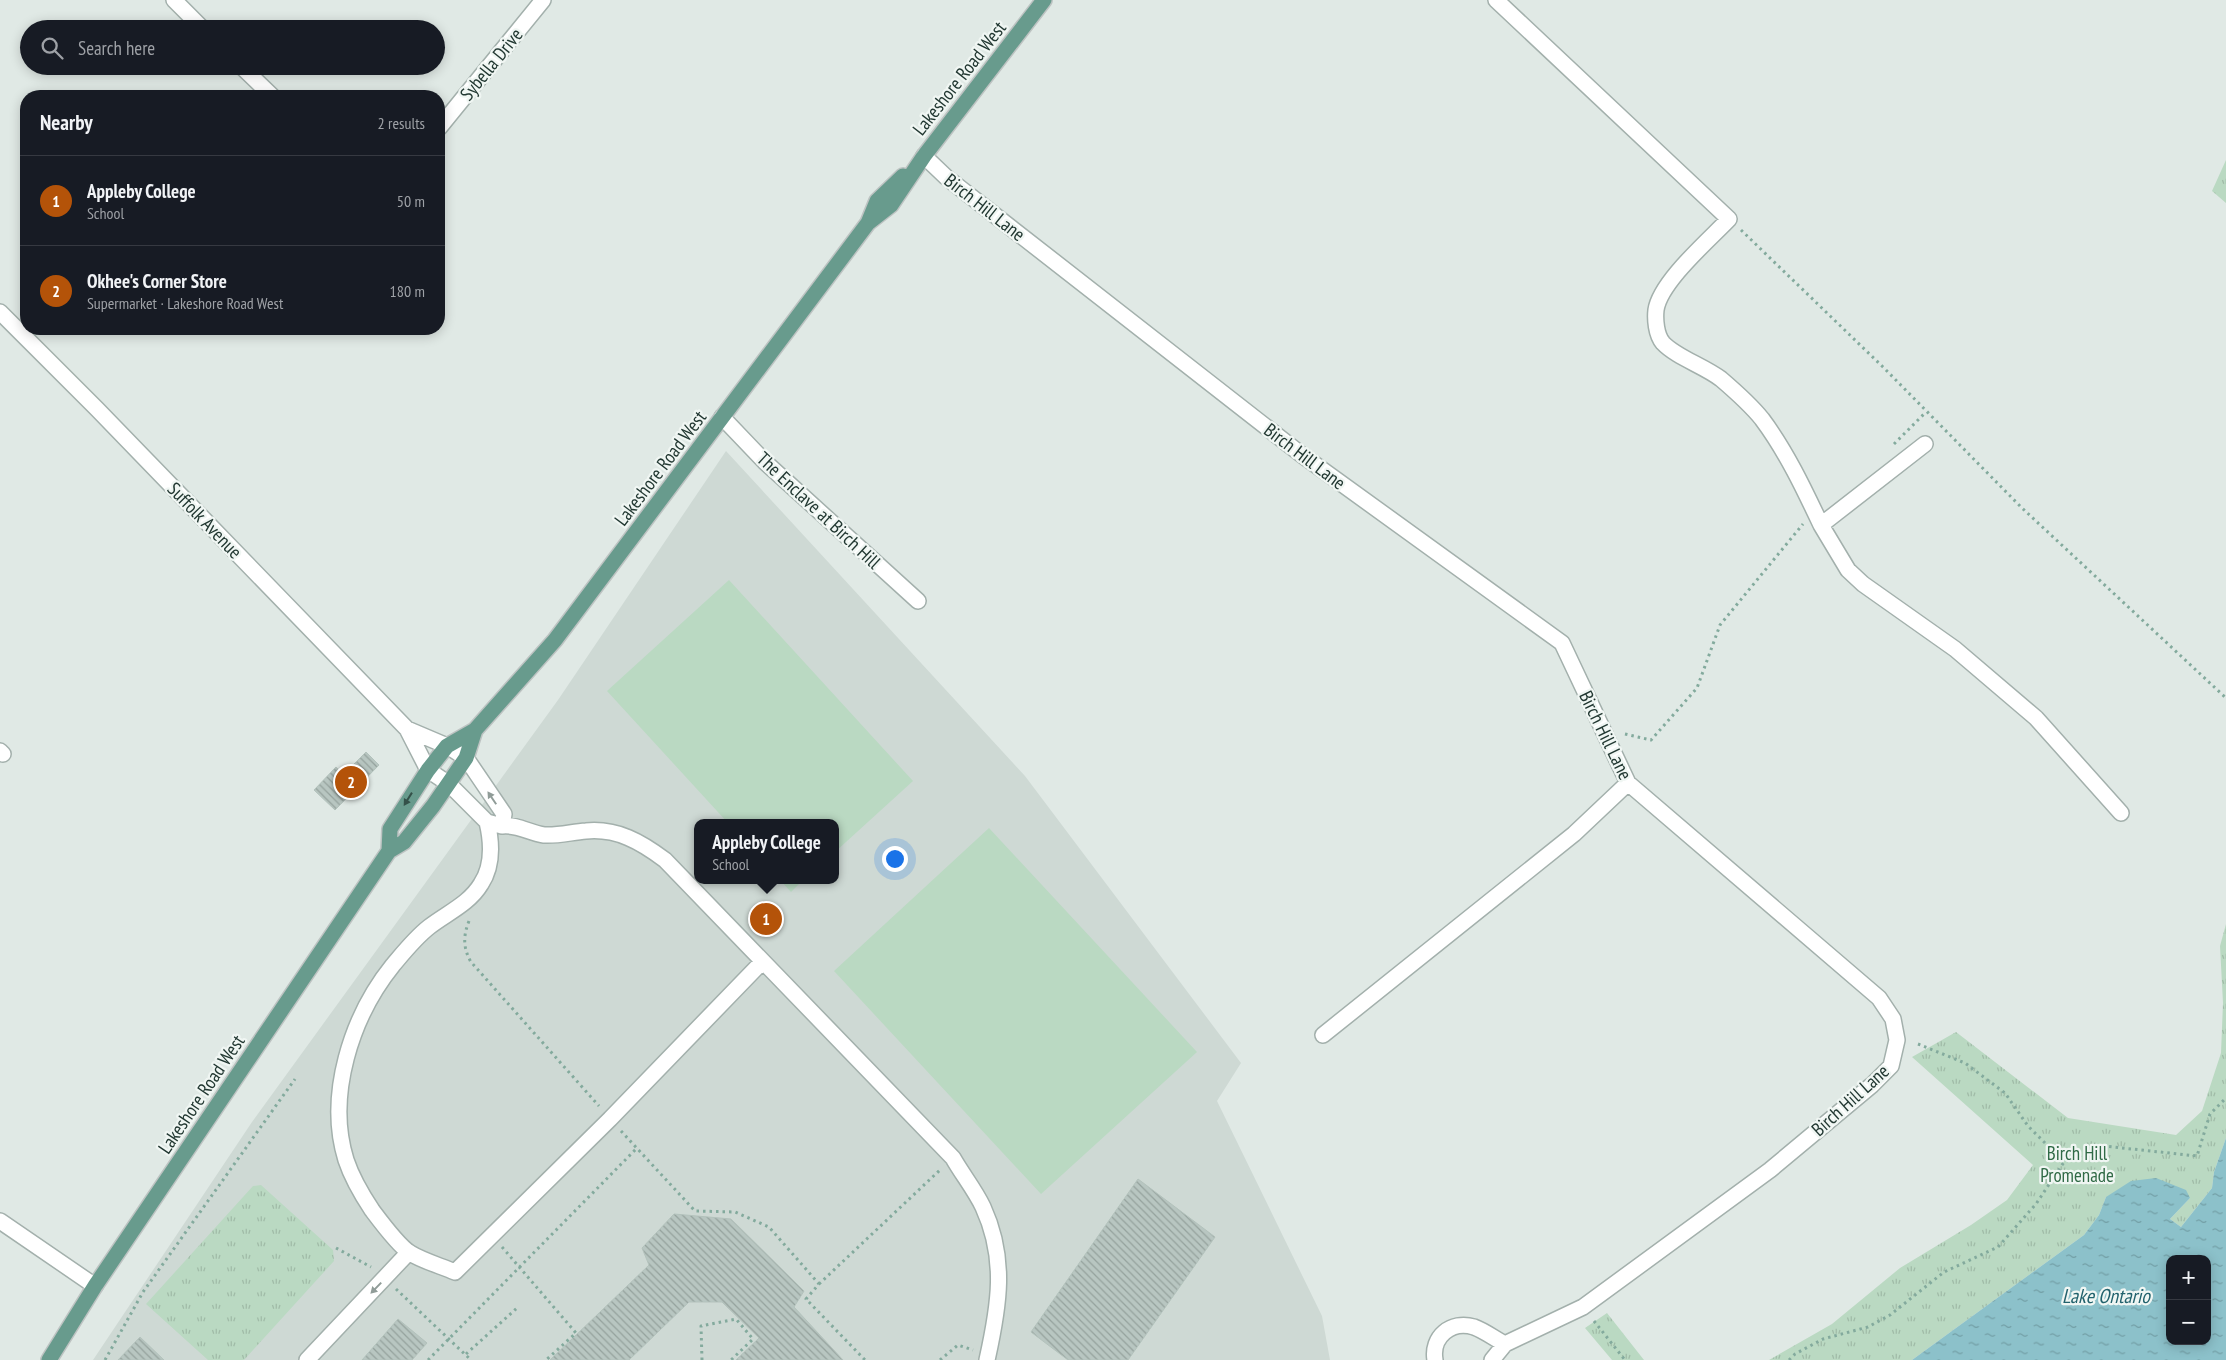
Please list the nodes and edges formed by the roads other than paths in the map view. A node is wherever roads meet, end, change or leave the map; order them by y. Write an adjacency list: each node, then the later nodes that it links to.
1 (174, 0): 5 (street)
2 (543, 0): 8 (street, Sybella Drive)
3 (1044, 0): 9 (main road, Lakeshore Road West)
4 (1496, 0): 15 (street)
5 (194, 20)
6 (250, 75): 7 (street)
7 (266, 90)
8 (445, 121)
9 (924, 156): 13 (main road, Lakeshore Road West); 22 (street, Birch Hill Lane)
10 (0, 312): 11 (street, Suffolk Avenue)
11 (20, 332)
12 (23, 335): 17 (street, Suffolk Avenue)
13 (722, 418): 16 (street, The Enclave at Birch Hill); 18 (main road, Lakeshore Road West)
14 (1925, 444): 15 (street)
15 (1818, 518): 24 (street)
16 (918, 601)
17 (408, 729): 19 (street, Suffolk Avenue); 21 (street, Suffolk Avenue)
18 (475, 730): 19 (main road, Lakeshore Road West); 20 (main road, Lakeshore Road West)
19 (447, 746): 20 (street, Suffolk Avenue); 21 (main road, Lakeshore Road West)
20 (466, 758): 23 (main road, Lakeshore Road West); 26 (street, Suffolk Avenue, one-way to 20)
21 (428, 770): 23 (street); 27 (main road, Lakeshore Road West, one-way to 27)
22 (1628, 783): 29 (street); 33 (street, Birch Hill Lane)
23 (449, 784): 25 (street); 27 (main road, Lakeshore Road West)
24 (2121, 813)
25 (488, 822): 26 (street); 31 (street)
26 (502, 826): 28 (street)
27 (389, 851): 32 (main road, Lakeshore Road West)
28 (762, 962): 31 (street); 34 (street)
29 (1323, 1035)
30 (0, 1221): 32 (street)
31 (409, 1252): 36 (street, one-way to 36)
32 (95, 1286): 35 (main road, Lakeshore Road West)
33 (1505, 1344): 37 (street); 38 (street, Birch Hill Lane)
34 (983, 1356)
35 (49, 1360)
36 (307, 1360)
37 (1435, 1360)
38 (1492, 1360)

